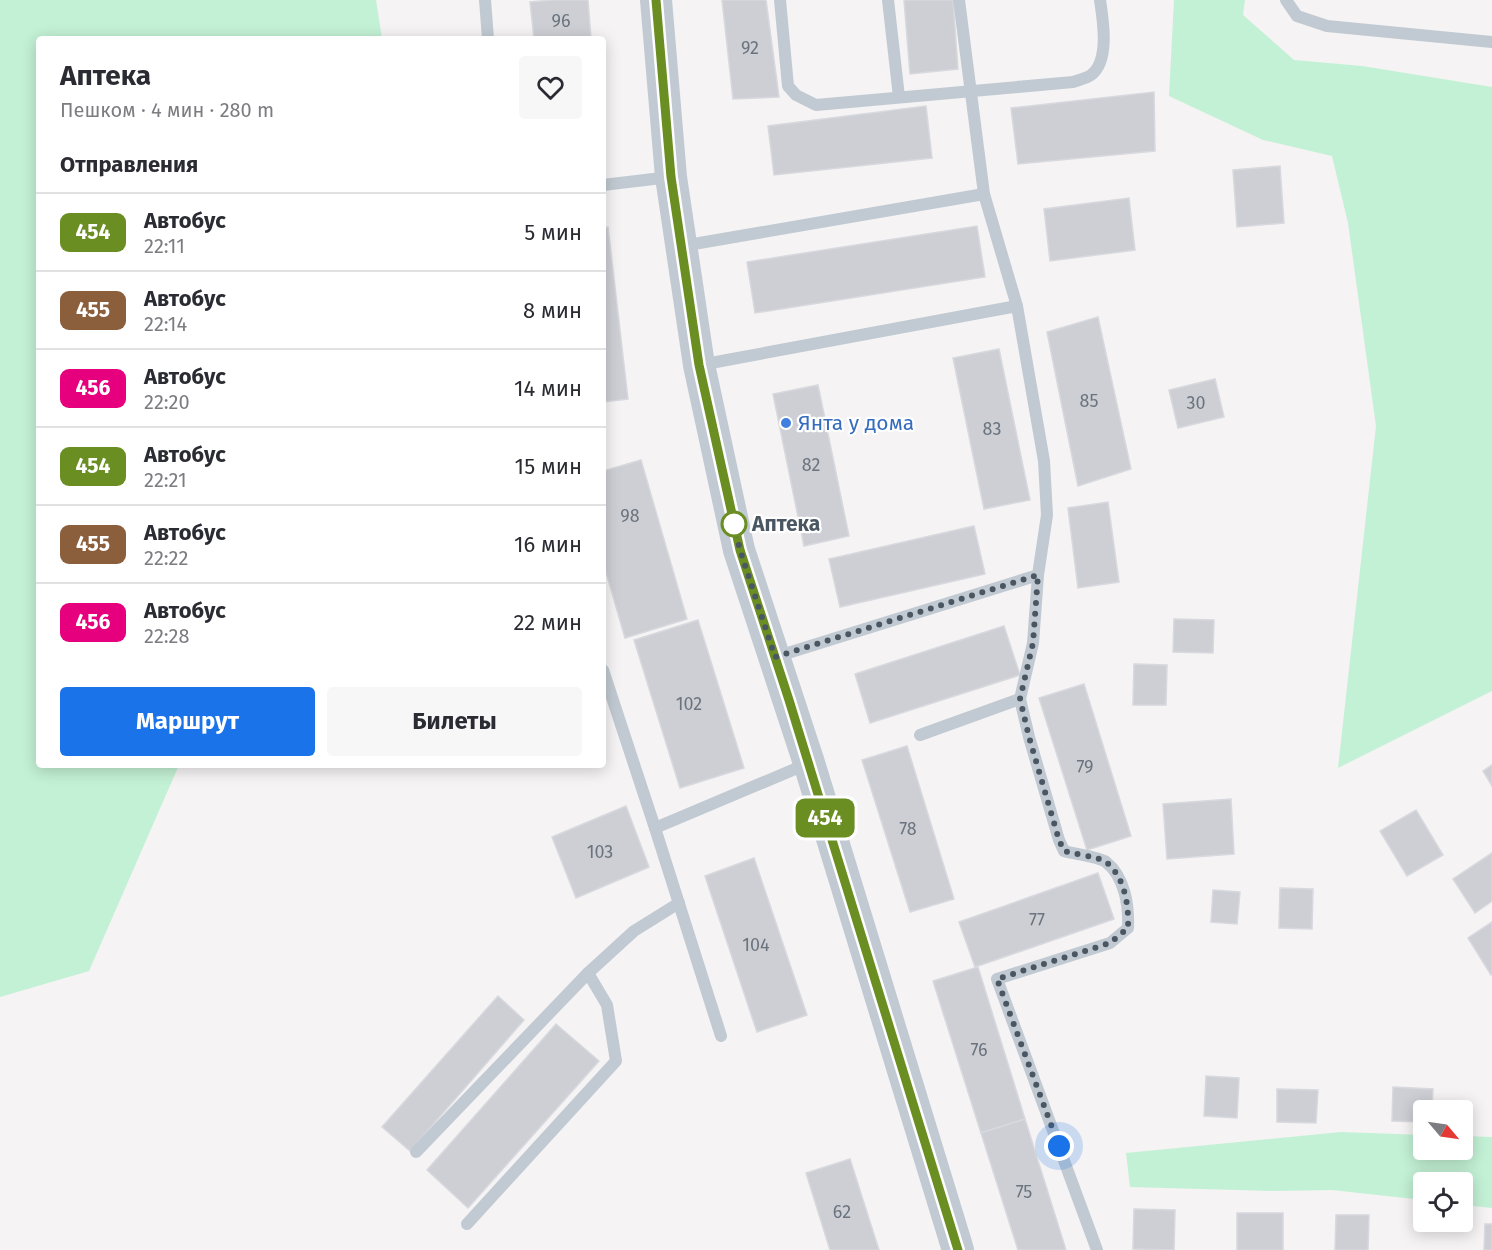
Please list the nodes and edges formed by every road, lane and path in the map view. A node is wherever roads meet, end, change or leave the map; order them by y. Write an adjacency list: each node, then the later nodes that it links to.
1 (485, 0): 8 (lane)
2 (656, 0): 12 (street)
3 (780, 0): 11 (lane)
4 (888, 0): 11 (lane)
5 (959, 0): 10 (lane)
6 (1100, 0): 10 (lane)
7 (1286, 0): 9 (lane)
8 (488, 36)
9 (1492, 42)
10 (971, 90): 11 (lane); 14 (lane)
11 (899, 97)
12 (671, 177): 13 (lane); 15 (street)
13 (606, 186)
14 (984, 194): 15 (lane); 16 (lane)
15 (681, 247): 17 (street)
16 (1017, 306): 17 (lane); 18 (lane)
17 (699, 365): 19 (street)
18 (1038, 575): 19 (lane); 21 (lane)
19 (775, 657): 23 (street)
20 (606, 679): 24 (lane)
21 (1020, 699): 22 (lane); 31 (lane)
22 (920, 735)
23 (808, 764): 24 (lane); 30 (street)
24 (655, 828): 25 (lane)
25 (679, 903): 26 (lane); 27 (lane)
26 (588, 973): 28 (lane); 29 (lane)
27 (721, 1036)
28 (416, 1152)
29 (467, 1224)
30 (958, 1250)
31 (1097, 1250)

